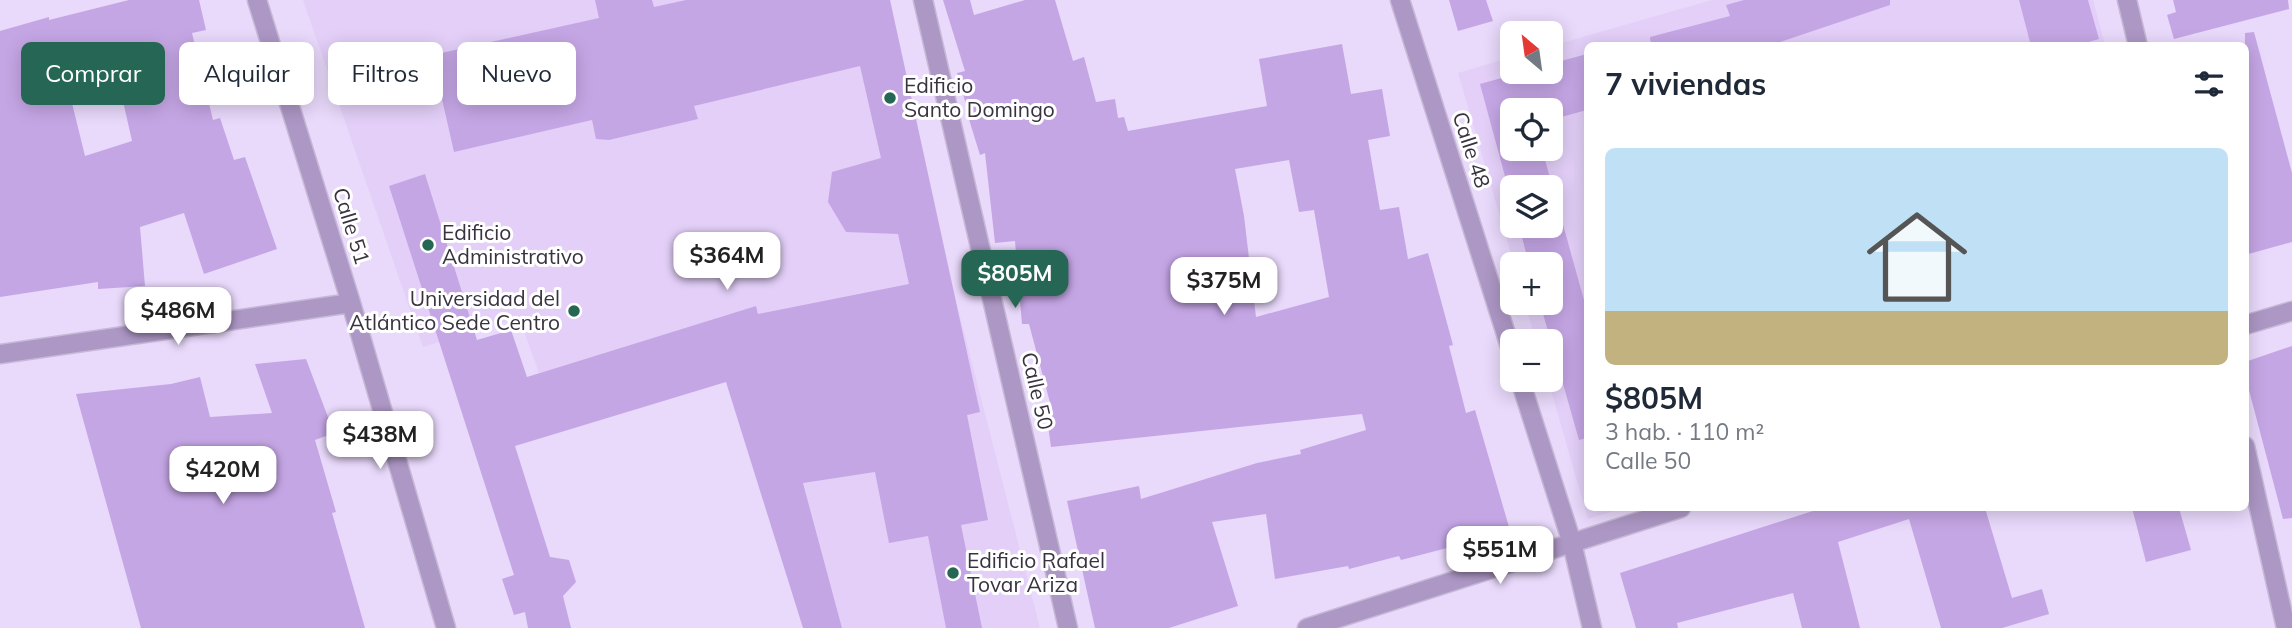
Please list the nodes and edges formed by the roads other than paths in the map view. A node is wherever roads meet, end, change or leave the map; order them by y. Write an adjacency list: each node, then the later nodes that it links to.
1 (257, 0): 6 (street, Calle 51)
2 (923, 0): 16 (street, Calle 50)
3 (1400, 0): 9 (street, Calle 48)
4 (2127, 0): 5 (street)
5 (2137, 42)
6 (351, 303): 10 (street); 15 (street, Calle 51)
7 (2292, 311): 8 (street)
8 (2249, 323)
9 (1504, 329)
10 (0, 354)
11 (1524, 392): 14 (street)
12 (2249, 464): 19 (street)
13 (1672, 511): 14 (street)
14 (1572, 543): 17 (street); 18 (street)
15 (446, 628)
16 (1069, 628)
17 (1307, 628)
18 (1592, 628)
19 (2286, 628)

